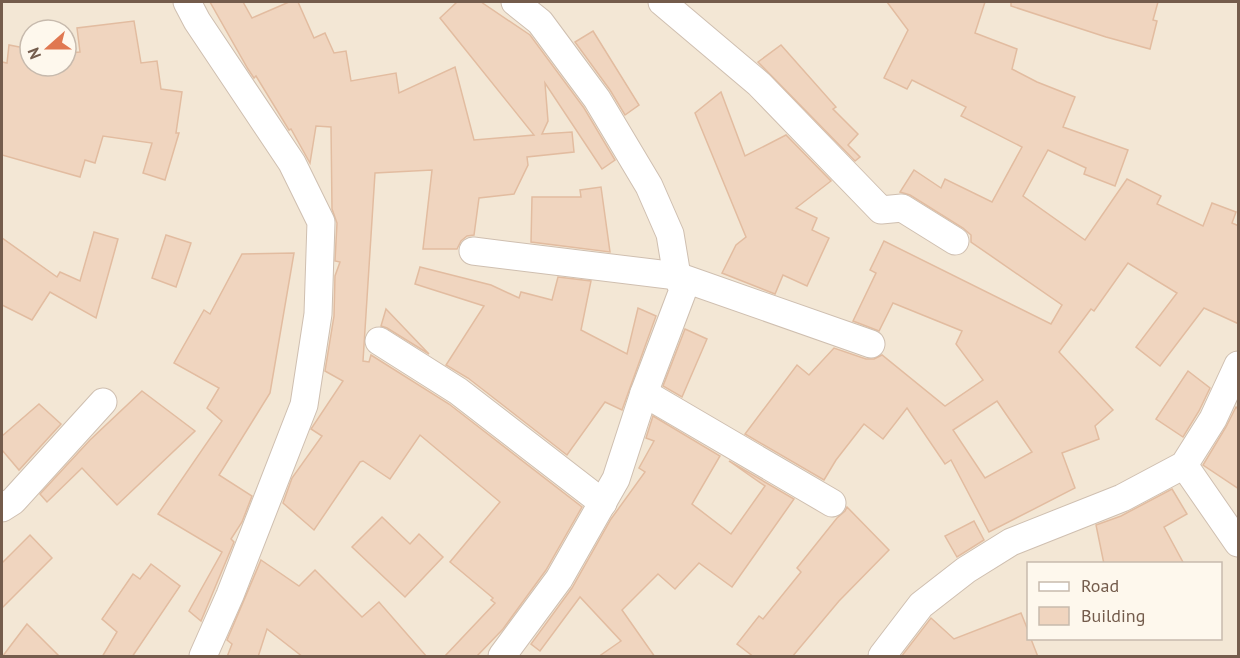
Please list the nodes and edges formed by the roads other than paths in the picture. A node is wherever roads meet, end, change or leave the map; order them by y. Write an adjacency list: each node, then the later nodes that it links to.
1 (186, 2): 17 (street)
2 (515, 2): 6 (street)
3 (662, 2): 4 (street)
4 (955, 241)
5 (472, 251): 6 (street)
6 (677, 276): 8 (street); 10 (street)
7 (380, 341): 13 (street)
8 (871, 344)
9 (1239, 365): 12 (street)
10 (644, 393): 13 (street); 14 (street)
11 (103, 402): 15 (street)
12 (1184, 465): 16 (street); 19 (street)
13 (603, 503): 18 (street)
14 (832, 503)
15 (2, 508)
16 (1239, 543)
17 (202, 657)
18 (502, 657)
19 (882, 657)

